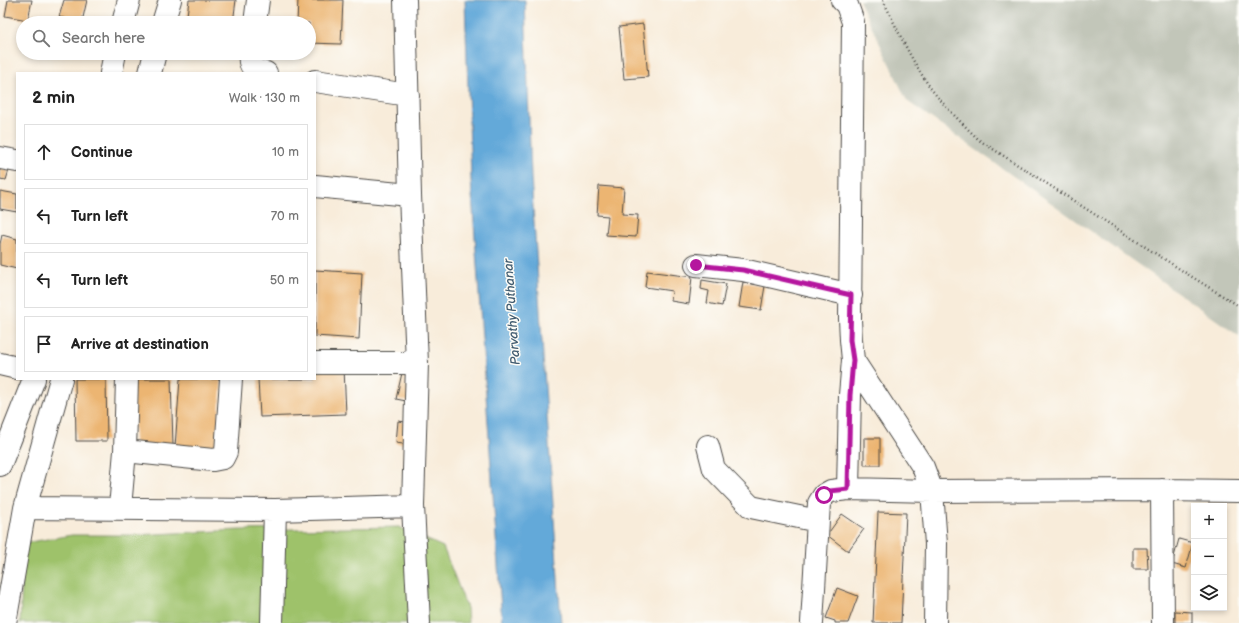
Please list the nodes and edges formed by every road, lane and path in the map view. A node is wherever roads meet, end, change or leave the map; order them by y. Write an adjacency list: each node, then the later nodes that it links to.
1 (129, 0): 7 (street)
2 (170, 0): 8 (street)
3 (258, 0): 9 (street)
4 (405, 0): 17 (street)
5 (842, 0): 23 (street)
6 (883, 0): 24 (path)
7 (125, 16)
8 (165, 16)
9 (256, 16)
10 (114, 60): 13 (street)
11 (153, 60): 14 (street)
12 (249, 60): 15 (street)
13 (111, 72)
14 (150, 72)
15 (261, 72)
16 (316, 80): 17 (street)
17 (408, 95): 21 (street)
18 (0, 158): 19 (street)
19 (16, 161)
20 (316, 186): 21 (street)
21 (410, 195): 26 (street)
22 (696, 265): 23 (street)
23 (851, 295): 25 (street)
24 (1239, 306)
25 (853, 360): 37 (street); 40 (street)
26 (417, 362): 27 (street); 41 (street)
27 (316, 363)
28 (0, 364): 29 (street)
29 (16, 368)
30 (34, 380): 36 (street)
31 (61, 380): 42 (street)
32 (127, 380): 35 (street)
33 (231, 380): 35 (street)
34 (708, 446): 45 (street)
35 (125, 451): 43 (street)
36 (0, 465)
37 (848, 489): 40 (street); 45 (street)
38 (1162, 490): 39 (street); 40 (street); 51 (street)
39 (1239, 491)
40 (932, 492): 50 (street)
41 (414, 506): 44 (street); 48 (street)
42 (25, 508): 43 (street); 46 (street)
43 (120, 508): 44 (street)
44 (275, 510): 47 (street)
45 (818, 521): 49 (street)
46 (5, 623)
47 (272, 623)
48 (419, 623)
49 (812, 623)
50 (935, 623)
51 (1162, 623)

